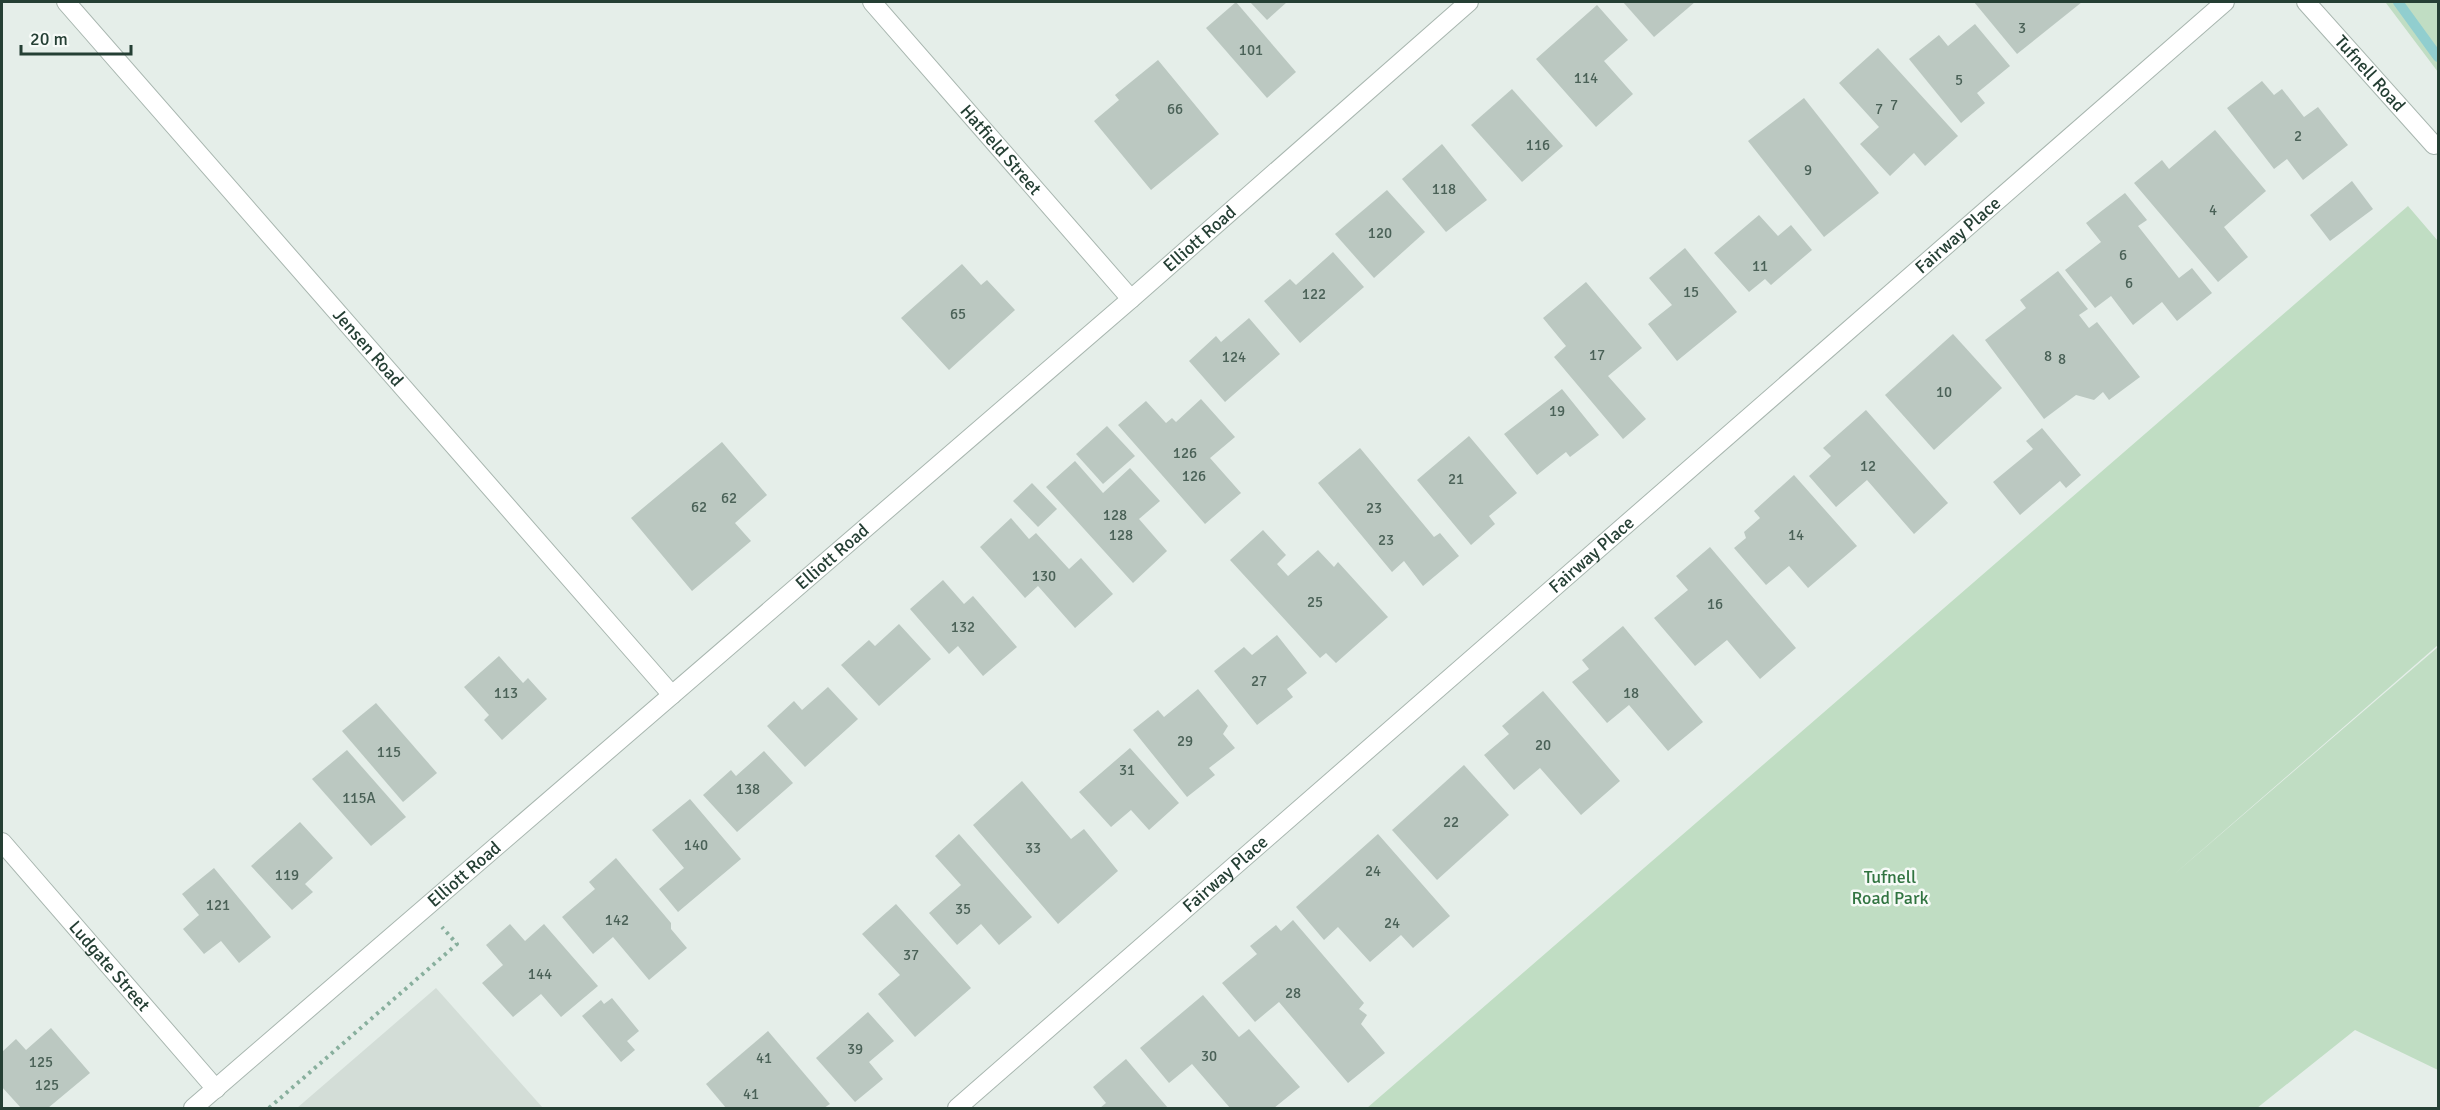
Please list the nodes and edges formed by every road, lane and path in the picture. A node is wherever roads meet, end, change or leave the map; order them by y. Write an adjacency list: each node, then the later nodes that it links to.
1 (66, 2): 8 (street, Jensen Road)
2 (872, 2): 7 (street, Hatfield Street)
3 (1469, 2): 7 (street, Elliott Road)
4 (2225, 2): 14 (street, Fairway Place)
5 (2306, 2): 6 (street, Tufnell Road)
6 (2434, 146)
7 (1131, 298): 8 (street, Elliott Road)
8 (672, 695): 10 (street, Elliott Road)
9 (2, 843): 11 (street, Ludgate Street)
10 (425, 909): 11 (street, Elliott Road); 13 (path)
11 (216, 1089): 12 (street, Elliott Road)
12 (193, 1108)
13 (269, 1108)
14 (957, 1108)

